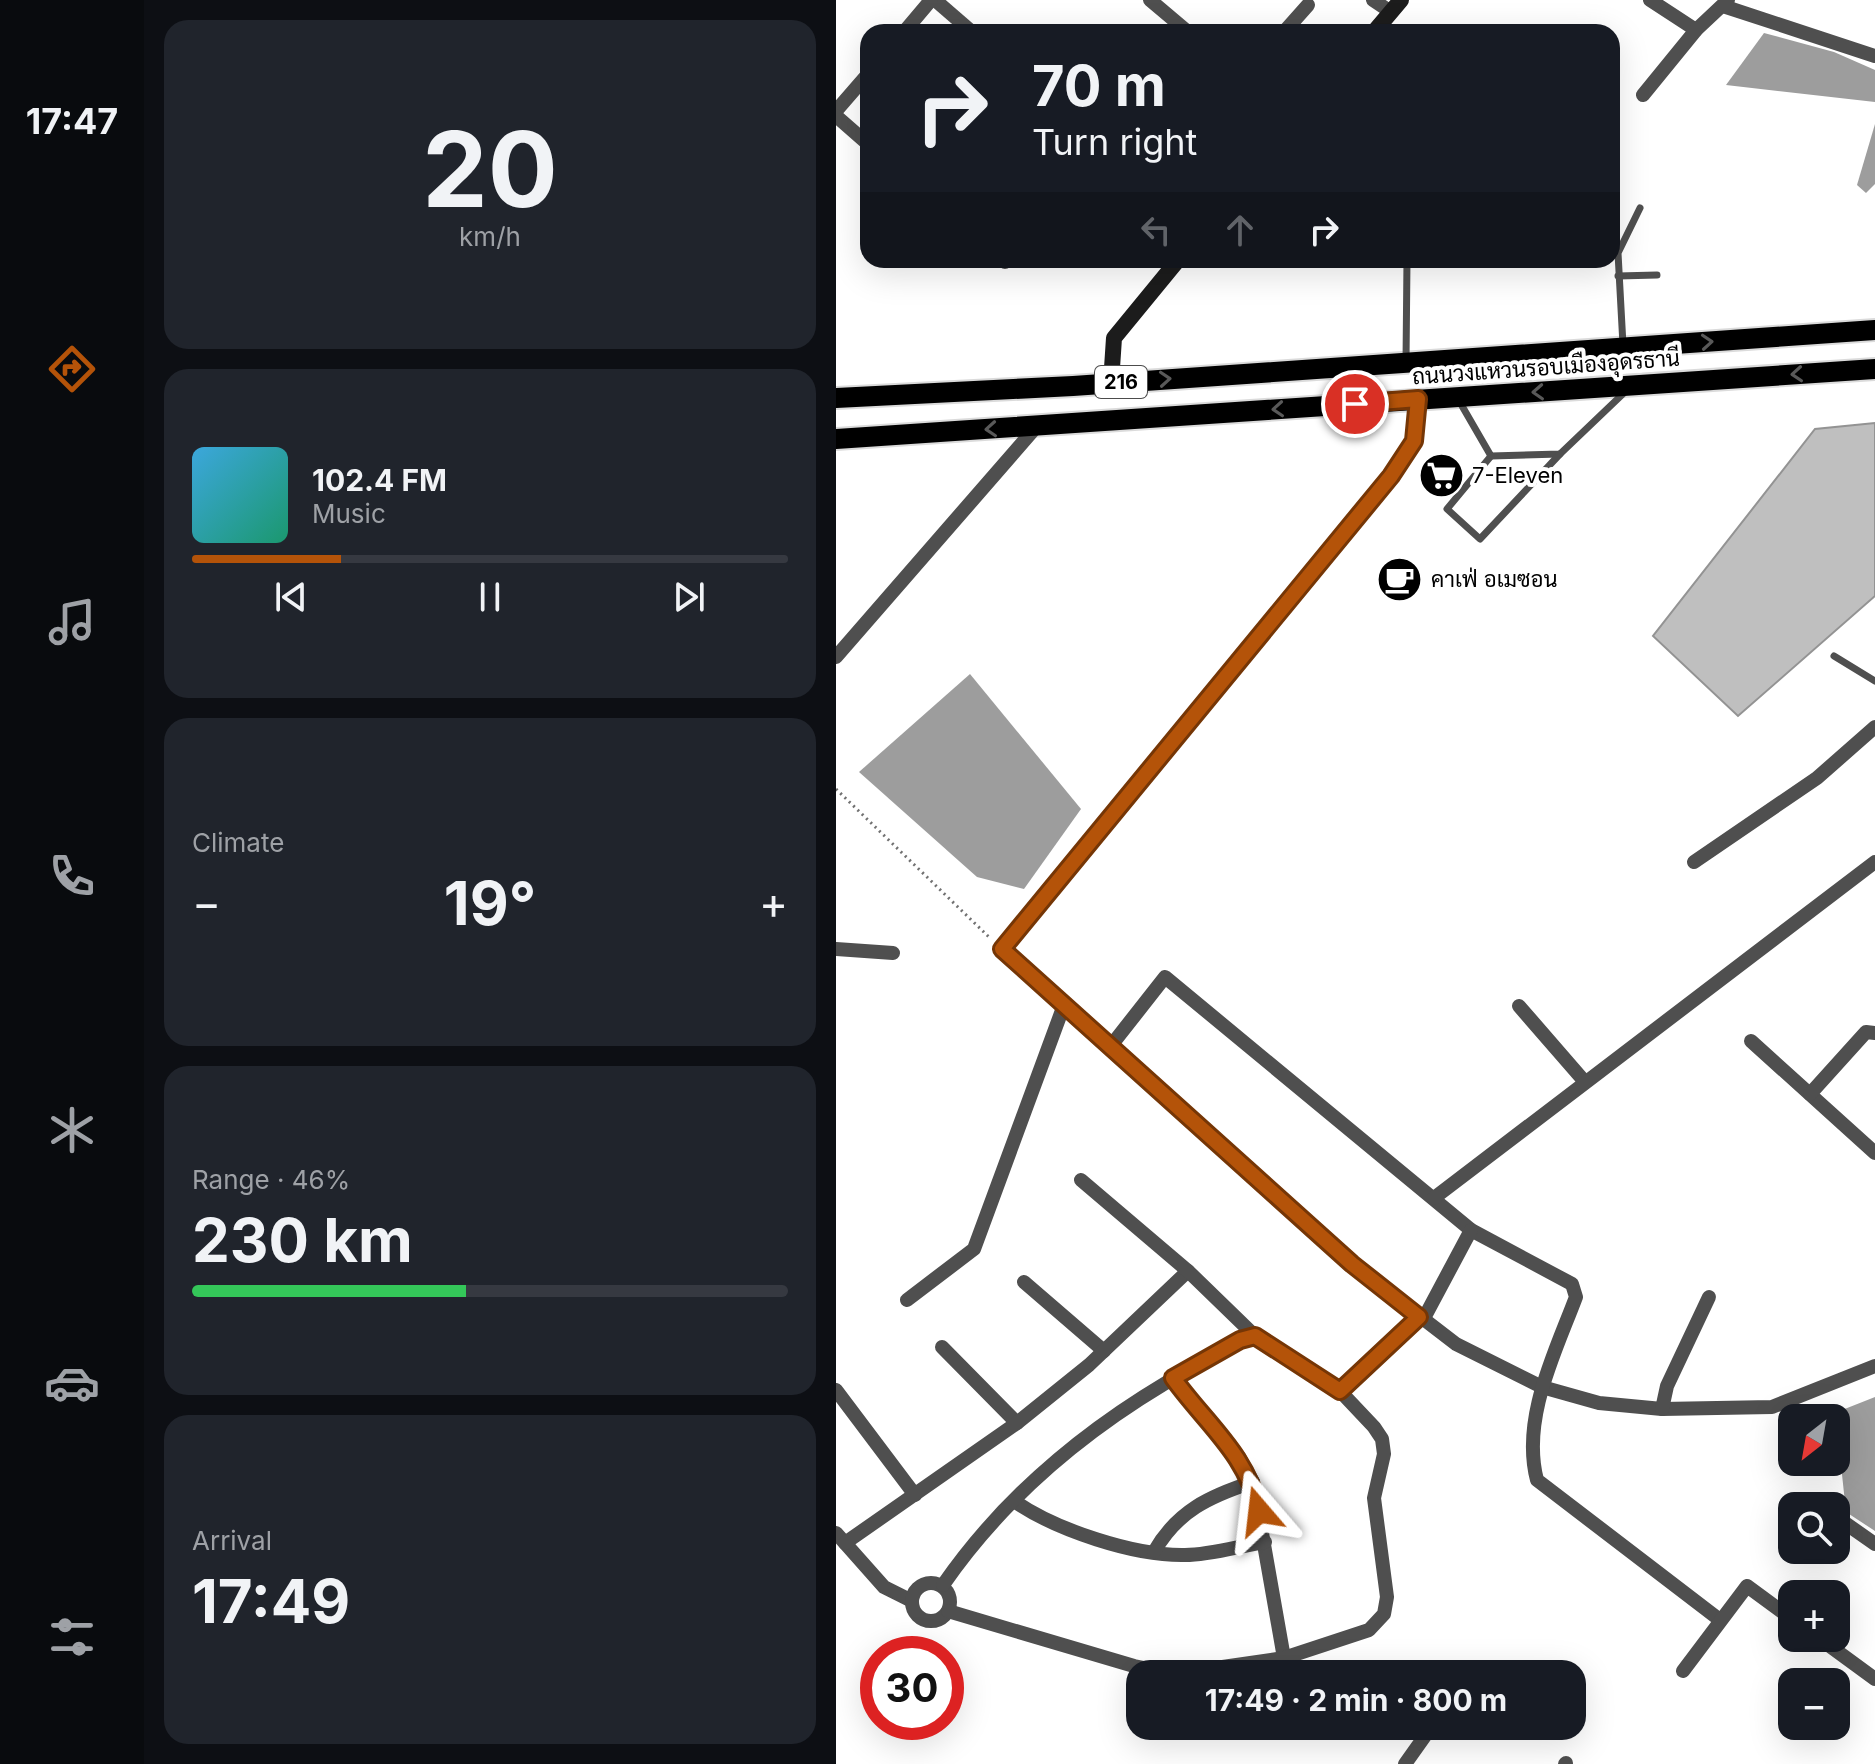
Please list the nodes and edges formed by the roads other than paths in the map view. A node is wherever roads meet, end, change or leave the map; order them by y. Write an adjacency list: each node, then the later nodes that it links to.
1 (933, 0): 8 (street); 9 (street)
2 (1150, 0): 10 (street)
3 (1373, 0): 7 (street)
4 (1650, 0): 13 (street)
5 (1726, 3): 13 (street); 14 (street)
6 (1308, 5): 11 (street)
7 (1396, 6): 12 (street)
8 (911, 24)
9 (962, 24)
10 (1178, 24)
11 (1291, 24)
12 (1381, 24)
13 (1696, 30): 16 (street)
14 (1875, 56)
15 (860, 84): 17 (street)
16 (1643, 95)
17 (836, 114): 18 (street)
18 (860, 136)
19 (1640, 208): 20 (lane)
20 (1620, 247)
21 (1171, 268): 30 (street)
22 (1407, 268): 28 (lane)
23 (1619, 268): 25 (lane)
24 (1657, 275): 25 (lane)
25 (1618, 276): 27 (lane)
26 (1875, 330): 27 (main road, ถนนวงแหวนรอบเมืองอุดรธานี / 216, one-way to 26)
27 (1623, 348): 28 (main road, ถนนวงแหวนรอบเมืองอุดรธานี / 216)
28 (1406, 363): 30 (main road, ถนนวงแหวนรอบเมืองอุดรธานี / 216, one-way to 28)
29 (1875, 369): 31 (main road, ถนนวงแหวนรอบเมืองอุดรธานี / 216, one-way to 31)
30 (1111, 383): 33 (main road, ถนนวงแหวนรอบเมืองอุดรธานี / 216)
31 (1632, 386): 32 (main road, ถนนวงแหวนรอบเมืองอุดรธานี / 216, one-way to 32); 37 (lane)
32 (1457, 397): 34 (main road, ถนนวงแหวนรอบเมืองอุดรธานี / 216); 38 (lane)
33 (836, 398)
34 (1418, 399): 35 (main road, ถนนวงแหวนรอบเมืองอุดรธานี / 216, one-way to 35); 48 (street)
35 (1037, 426): 36 (main road, ถนนวงแหวนรอบเมืองอุดรธานี / 216, one-way to 36); 40 (street)
36 (836, 439)
37 (1560, 454): 38 (lane); 38 (lane)
38 (1491, 456)
39 (1834, 656): 41 (lane)
40 (836, 657)
41 (1875, 681)
42 (1875, 727): 43 (street)
43 (1694, 862)
44 (1875, 862): 52 (street)
45 (836, 949): 46 (street)
46 (893, 953)
47 (1519, 1006): 52 (street)
48 (1062, 1011): 51 (street); 61 (street)
49 (1875, 1033): 53 (street)
50 (1751, 1041): 53 (street)
51 (1110, 1047): 56 (street); 62 (street)
52 (1585, 1082): 56 (street)
53 (1810, 1094): 54 (street)
54 (1875, 1153)
55 (1081, 1180): 58 (street)
56 (1434, 1198): 57 (street)
57 (1471, 1230): 62 (street); 68 (street)
58 (1188, 1271): 63 (street); 65 (street)
59 (1024, 1282): 65 (street)
60 (1709, 1297): 71 (street)
61 (907, 1300)
62 (1421, 1319): 68 (street); 70 (street)
63 (1255, 1336): 67 (street); 70 (street)
64 (942, 1347): 72 (street)
65 (1104, 1351): 72 (street)
66 (1875, 1366): 71 (street)
67 (1173, 1378): 73 (street); 75 (street)
68 (1542, 1387): 71 (street); 85 (street)
69 (836, 1390): 74 (street)
70 (1340, 1391): 87 (street)
71 (1662, 1409)
72 (1017, 1423): 74 (street)
73 (1253, 1482): 78 (street); 80 (street)
74 (915, 1495): 77 (street)
75 (1014, 1501): 80 (street); 81 (street)
76 (1850, 1526): 79 (street)
77 (840, 1538): 82 (street)
78 (1265, 1542): 80 (street); 87 (street)
79 (1875, 1544)
80 (1154, 1552)
81 (943, 1585): 82 (street); 84 (street)
82 (912, 1601): 84 (street)
83 (1778, 1609): 85 (street)
84 (948, 1611): 87 (street)
85 (1720, 1620): 88 (street)
86 (1838, 1652): 89 (street)
87 (1284, 1658)
88 (1683, 1671)
89 (1875, 1679)
90 (1422, 1740): 91 (street)
91 (1405, 1764)

